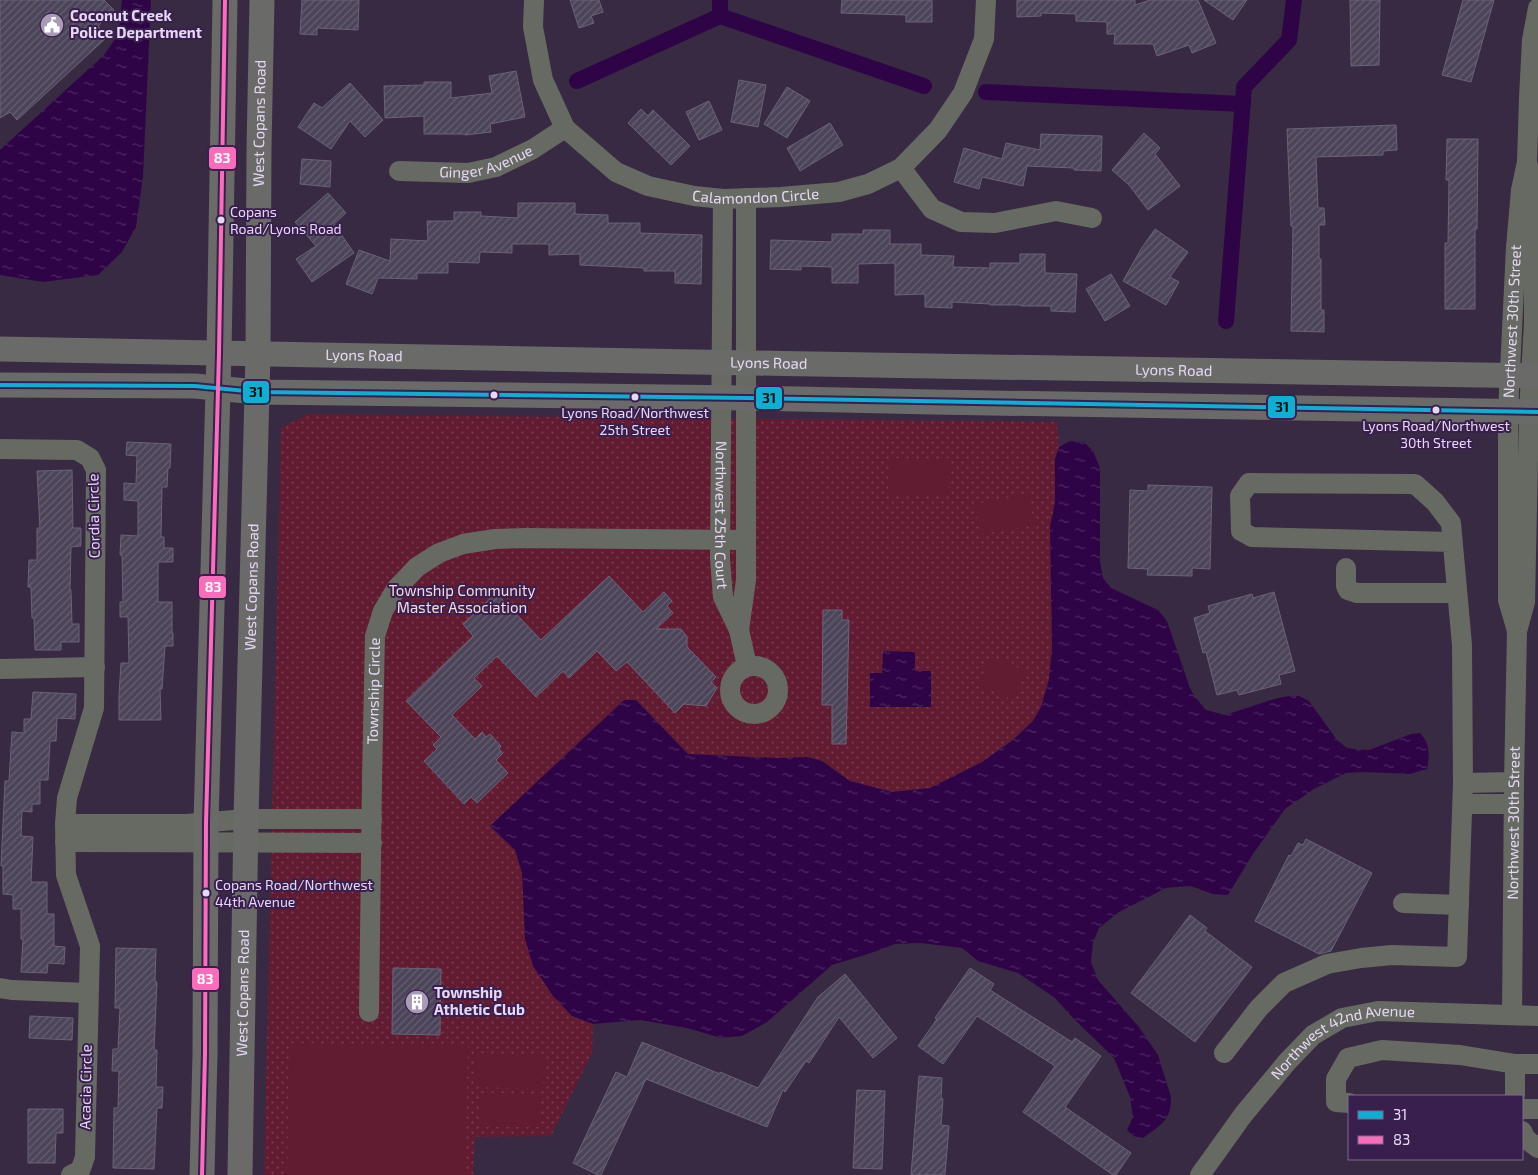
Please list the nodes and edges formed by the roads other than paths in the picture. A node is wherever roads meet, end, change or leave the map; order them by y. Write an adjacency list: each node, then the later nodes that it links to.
1 (225, 0): 13 (main road)
2 (262, 0): 14 (main road, West Copans Road)
3 (534, 0): 6 (street, Calamondon Circle)
4 (986, 0): 7 (street, Calamondon Circle)
5 (1538, 8): 16 (street, Northwest 30th Street)
6 (565, 128): 8 (street, Ginger Avenue); 9 (street, Calamondon Circle)
7 (902, 168): 10 (street, Calamondon Circle); 11 (street)
8 (399, 171)
9 (723, 198): 10 (street, Calamondon Circle); 15 (street)
10 (746, 198): 15 (street)
11 (1092, 218)
12 (0, 349): 13 (main road, Lyons Road)
13 (219, 353): 14 (main road, Lyons Road); 18 (main road)
14 (258, 353): 15 (main road, Lyons Road); 19 (main road, West Copans Road)
15 (734, 362): 16 (main road, Lyons Road); 20 (street)
16 (1526, 376): 21 (street, Northwest 30th Street)
17 (0, 385): 18 (main road)
18 (217, 387): 19 (main road); 39 (main road)
19 (257, 392): 20 (main road); 37 (main road, West Copans Road)
20 (734, 398): 21 (main road); 23 (street, Northwest 25th Court); 24 (street, Northwest 25th Court)
21 (1525, 412): 32 (street, Northwest 30th Street)
22 (0, 449): 30 (street, Cordia Circle)
23 (720, 540): 24 (street, Township Circle); 28 (street, Northwest 25th Court); 36 (street, Township Circle)
24 (746, 540): 28 (street, Northwest 25th Court)
25 (1452, 542): 25 (street); 27 (street)
26 (1346, 568): 27 (street)
27 (1457, 593): 33 (street)
28 (739, 630): 29 (street, Northwest 25th Court)
29 (747, 666)
30 (95, 667): 31 (street); 38 (street, Cordia Circle)
31 (0, 669)
32 (1514, 782): 33 (street); 35 (street, Northwest 30th Street)
33 (1463, 783): 34 (street)
34 (1463, 804): 35 (street); 42 (street)
35 (1514, 804): 46 (street, Northwest 30th Street)
36 (372, 820): 37 (street); 40 (street, Township Circle)
37 (246, 830): 39 (street); 40 (street); 59 (main road, West Copans Road)
38 (65, 833): 39 (street); 44 (street, Acacia Circle)
39 (206, 833): 58 (main road)
40 (372, 843): 45 (street, Township Circle)
41 (1403, 904): 42 (street)
42 (1459, 905): 48 (street)
43 (0, 988): 44 (street)
44 (88, 993): 57 (street, Acacia Circle)
45 (369, 1012)
46 (1512, 1015): 47 (street, Northwest 42nd Avenue); 60 (street, Northwest 42nd Avenue)
47 (1538, 1016)
48 (1224, 1053)
49 (1515, 1064): 50 (street); 51 (street); 52 (street)
50 (1538, 1064)
51 (1515, 1095)
52 (1348, 1103)
53 (1523, 1109): 54 (street)
54 (1538, 1109)
55 (1523, 1133): 56 (street)
56 (1538, 1148)
57 (71, 1175)
58 (202, 1175)
59 (240, 1175)
60 (1200, 1175)

